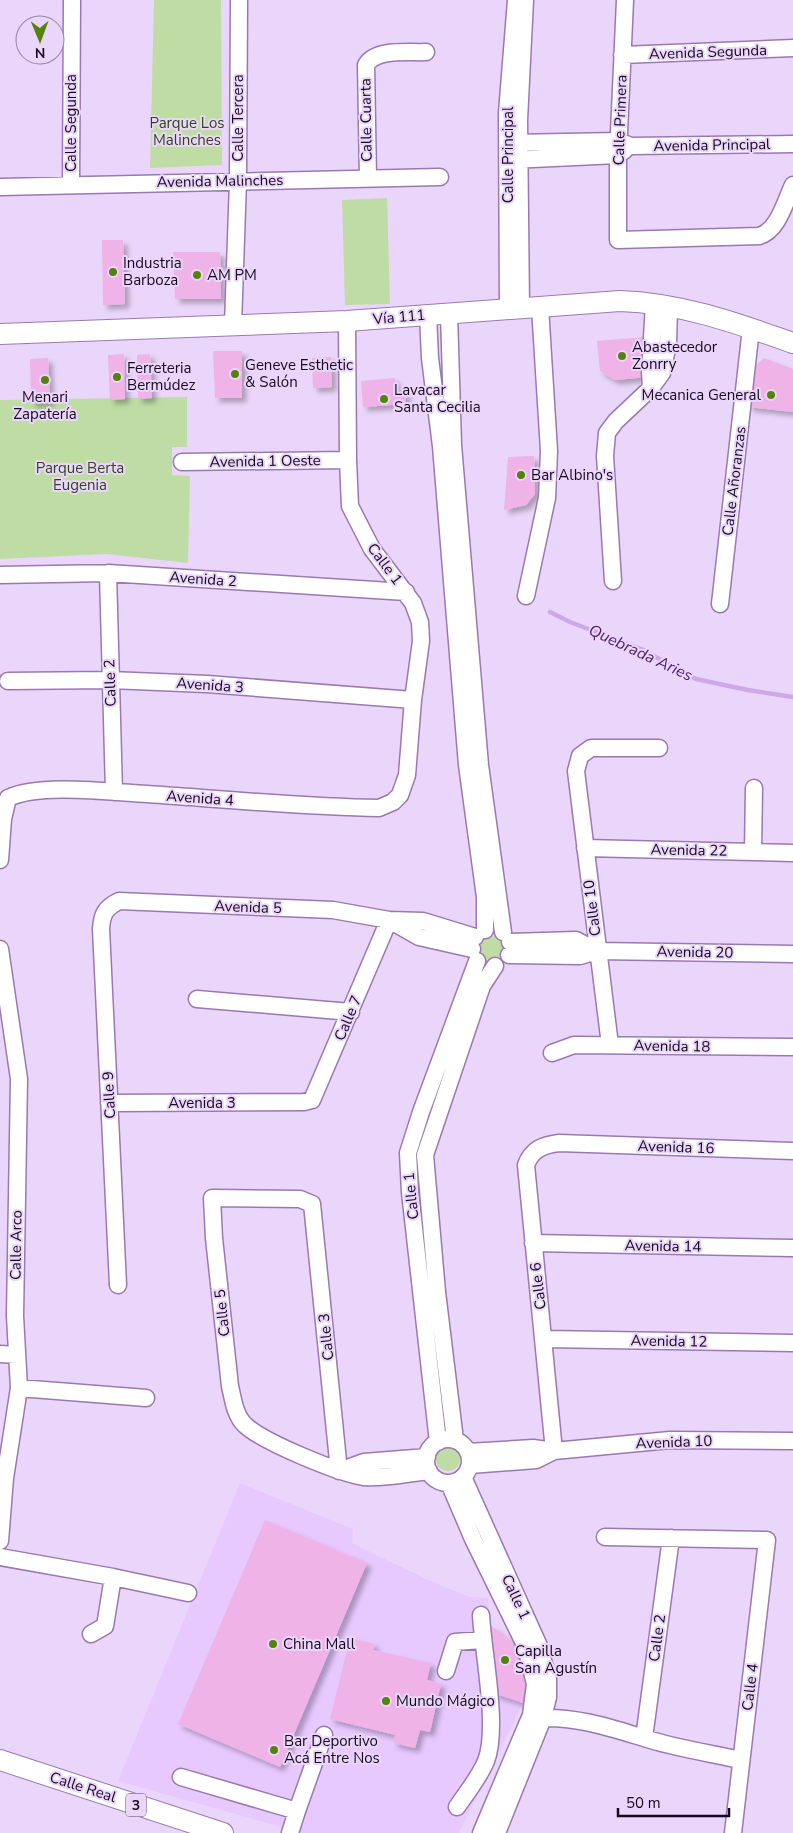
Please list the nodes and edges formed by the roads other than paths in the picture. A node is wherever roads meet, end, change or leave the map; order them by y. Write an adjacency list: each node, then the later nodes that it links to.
1 (72, 0): 15 (street, Calle Segunda)
2 (239, 0): 14 (street, Calle Tercera)
3 (516, 0): 11 (street, Calle Principal)
4 (525, 0): 11 (street, Calle Principal)
5 (626, 0): 8 (street, Calle Primera)
6 (793, 48): 8 (street, Avenida Segunda)
7 (426, 52): 13 (street, Calle Cuarta)
8 (622, 55): 10 (street, Calle Primera)
9 (793, 144): 10 (street, Avenida Principal)
10 (622, 147): 11 (street, Avenida Principal); 16 (street, Calle Primera)
11 (514, 151): 19 (street, Calle Principal)
12 (440, 176): 13 (street, Avenida Malinches)
13 (368, 178): 14 (street, Avenida Malinches)
14 (238, 181): 15 (street, Avenida Malinches); 23 (street, Calle Tercera)
15 (71, 185): 17 (street, Avenida Malinches)
16 (793, 185)
17 (0, 187)
18 (662, 305): 19 (main road, Vía 111); 24 (main road, Vía 111); 32 (street)
19 (523, 309): 20 (main road, Vía 111); 34 (street, Calle Principal)
20 (449, 314): 21 (main road, Vía 111); 27 (street)
21 (428, 315): 22 (main road, Vía 111); 27 (street)
22 (347, 321): 23 (main road, Vía 111); 28 (street, Calle 1)
23 (233, 325): 25 (main road, Vía 111)
24 (751, 328): 26 (main road, Vía 111); 35 (street, Calle Añoranzas)
25 (0, 334)
26 (793, 343)
27 (447, 446): 40 (street)
28 (348, 460): 29 (street, Avenida 1 Oeste); 33 (street, Calle 1)
29 (182, 462)
30 (108, 573): 31 (street, Avenida 2); 33 (street, Avenida 2); 36 (street, Calle 2)
31 (0, 575)
32 (613, 580)
33 (406, 592): 38 (street, Calle 1)
34 (526, 596)
35 (720, 604)
36 (110, 680): 37 (street, Avenida 3); 38 (street, Avenida 3); 42 (street, Calle 2)
37 (8, 681)
38 (413, 700): 43 (street, Calle 1)
39 (659, 748): 44 (street, Calle 10)
40 (474, 765): 50 (street); 51 (street)
41 (754, 788): 45 (street)
42 (114, 792): 43 (street, Avenida 4); 47 (street, Avenida 4)
43 (393, 802)
44 (585, 848): 45 (street, Avenida 22); 53 (street, Calle 10)
45 (753, 852): 46 (street, Avenida 22)
46 (793, 853)
47 (0, 860)
48 (108, 906): 49 (street, Avenida 5); 62 (street, Calle 9)
49 (389, 920): 51 (street, Avenida 5); 57 (street, Calle 7)
50 (507, 943): 51 (street, Avenida 20); 53 (street, Avenida 20); 55 (street, Calle 1)
51 (478, 944): 55 (street); 63 (street, Calle 1)
52 (0, 949): 74 (street, Calle Arco)
53 (597, 950): 54 (street, Avenida 20); 58 (street, Calle 10)
54 (793, 954)
55 (495, 966): 63 (street, Calle 1)
56 (197, 999): 57 (street)
57 (351, 1012): 61 (street, Calle 7)
58 (610, 1045): 59 (street, Avenida 18); 60 (street, Avenida 18)
59 (793, 1047)
60 (552, 1053)
61 (295, 1102): 62 (street, Avenida 3)
62 (109, 1103): 69 (street, Calle 9)
63 (428, 1115): 70 (street, Calle 1)
64 (559, 1143): 65 (street, Avenida 16); 67 (street, Calle 6)
65 (793, 1151)
66 (312, 1204): 83 (street, Calle 3); 83 (street, Calle 5)
67 (534, 1243): 68 (street, Avenida 14); 71 (street, Calle 6)
68 (793, 1248)
69 (118, 1286)
70 (430, 1293): 77 (street, Calle 1); 79 (street, Calle 1)
71 (545, 1339): 72 (street, Avenida 12); 80 (street, Calle 6)
72 (793, 1343)
73 (0, 1354): 74 (street)
74 (17, 1355): 75 (street, Calle Arco)
75 (19, 1388): 76 (street); 86 (street, Calle Arco)
76 (146, 1398)
77 (455, 1440): 79 (street); 82 (street)
78 (793, 1441): 80 (street, Avenida 10)
79 (438, 1442): 81 (street)
80 (554, 1451): 82 (street, Avenida 10)
81 (428, 1464): 82 (street); 83 (street)
82 (462, 1469): 94 (street, Calle 1)
83 (340, 1471)
84 (605, 1536): 85 (street)
85 (671, 1538): 96 (street, Calle 2); 98 (street, Calle 4)
86 (0, 1541)
87 (0, 1557): 88 (street)
88 (113, 1576): 89 (street); 91 (street)
89 (188, 1593)
90 (481, 1614): 92 (street)
91 (91, 1634)
92 (482, 1640): 93 (street); 100 (street)
93 (446, 1671)
94 (537, 1717): 96 (street); 102 (street, Calle 1)
95 (324, 1735): 101 (street)
96 (644, 1738): 98 (street)
97 (0, 1760): 103 (main road, Calle Real / 3)
98 (741, 1760): 106 (street, Calle 4)
99 (181, 1777): 101 (street)
100 (457, 1807)
101 (297, 1811): 104 (street)
102 (496, 1821): 105 (street, Calle 1)
103 (223, 1833)
104 (290, 1833)
105 (481, 1833)
106 (733, 1833)

